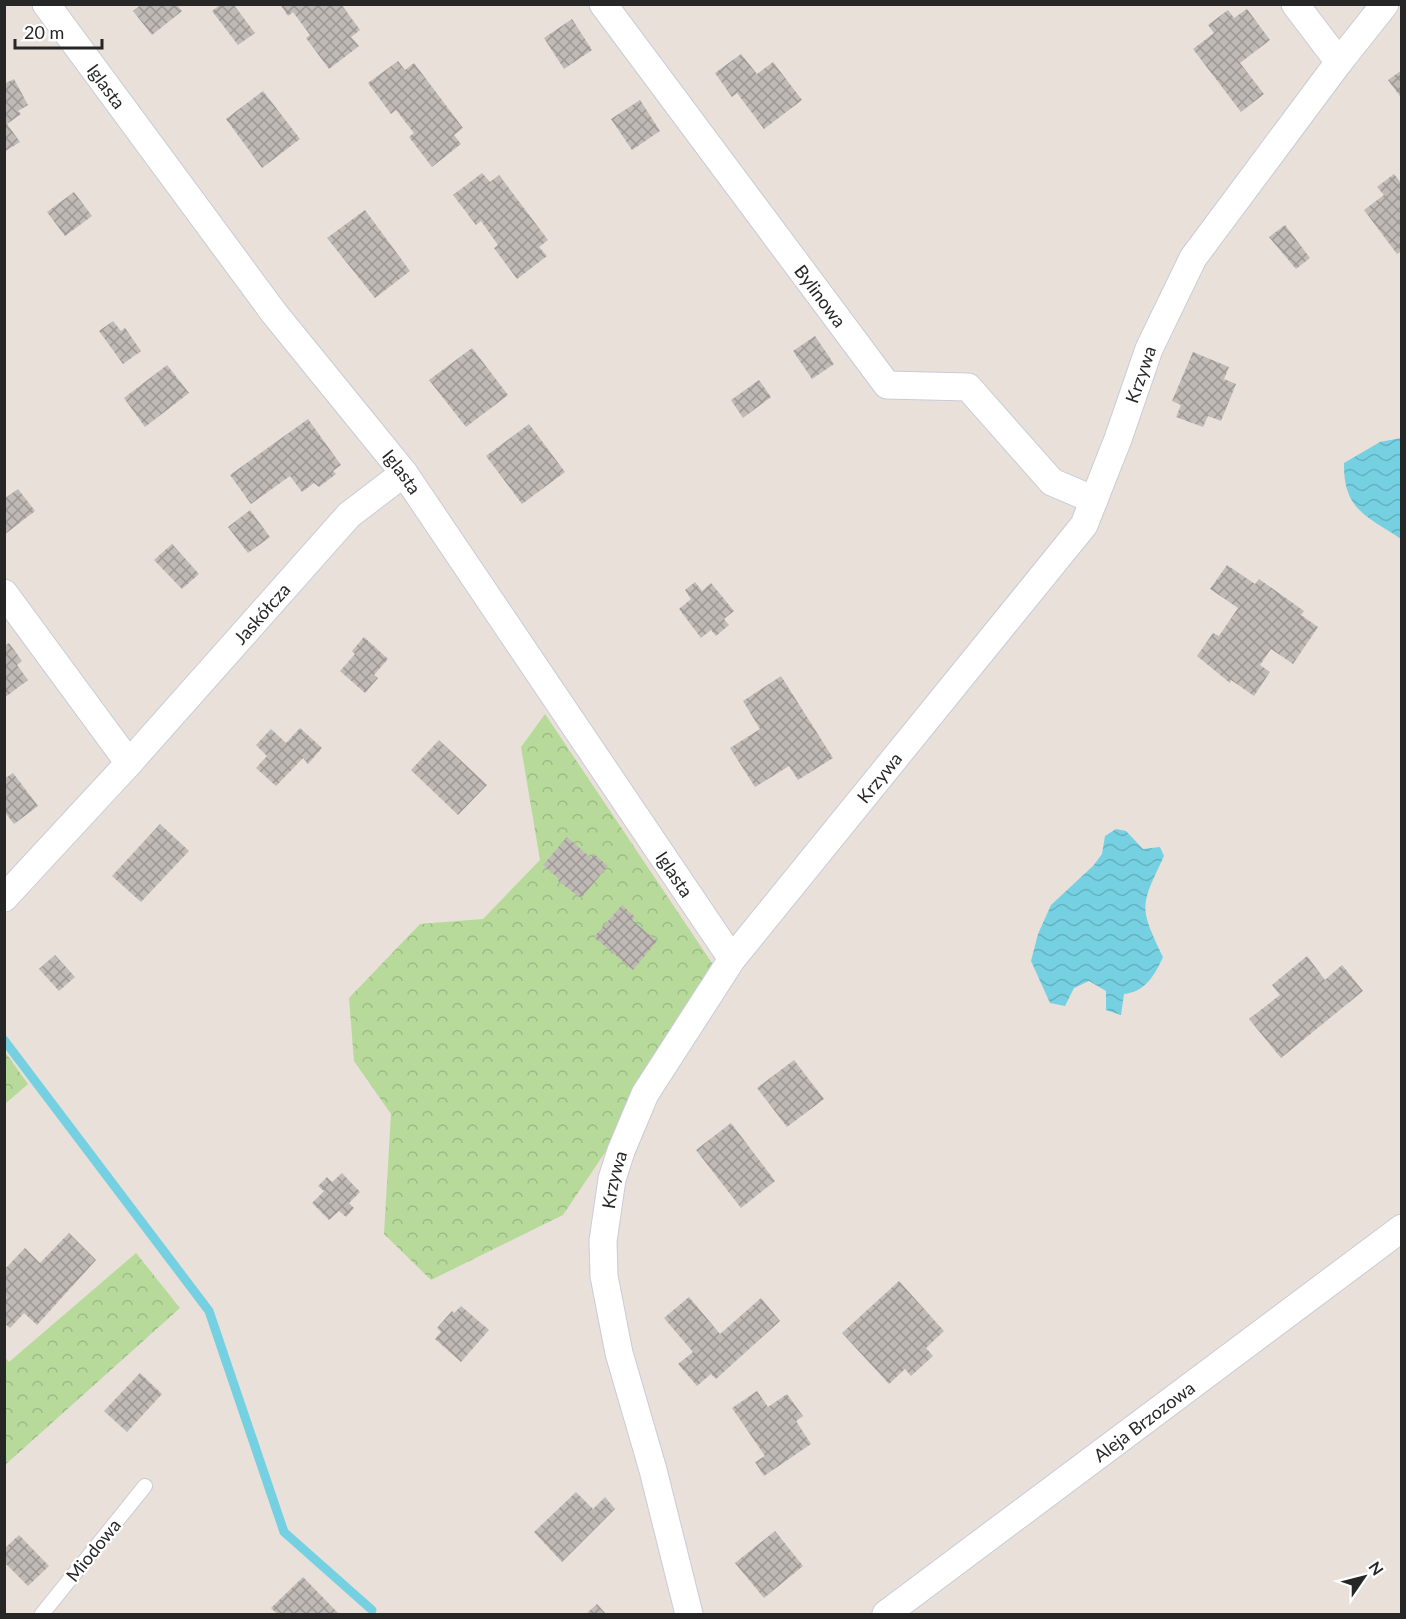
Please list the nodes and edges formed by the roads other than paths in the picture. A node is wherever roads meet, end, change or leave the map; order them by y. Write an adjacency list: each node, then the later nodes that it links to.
1 (46, 4): 6 (street, Iglasta)
2 (603, 4): 7 (street, Bylinowa)
3 (1295, 4): 5 (street)
4 (1385, 4): 5 (street, Krzywa)
5 (1339, 62): 7 (street, Krzywa)
6 (404, 473): 9 (street, Jaskółcza); 11 (street, Iglasta)
7 (1094, 500): 11 (street, Krzywa)
8 (4, 593): 9 (street)
9 (129, 763): 10 (street, Jaskółcza)
10 (4, 898)
11 (732, 959): 15 (street, Krzywa)
12 (1401, 1228): 16 (street, Aleja Brzozowa)
13 (145, 1486): 14 (lane, Miodowa)
14 (42, 1614)
15 (689, 1614)
16 (886, 1614)

